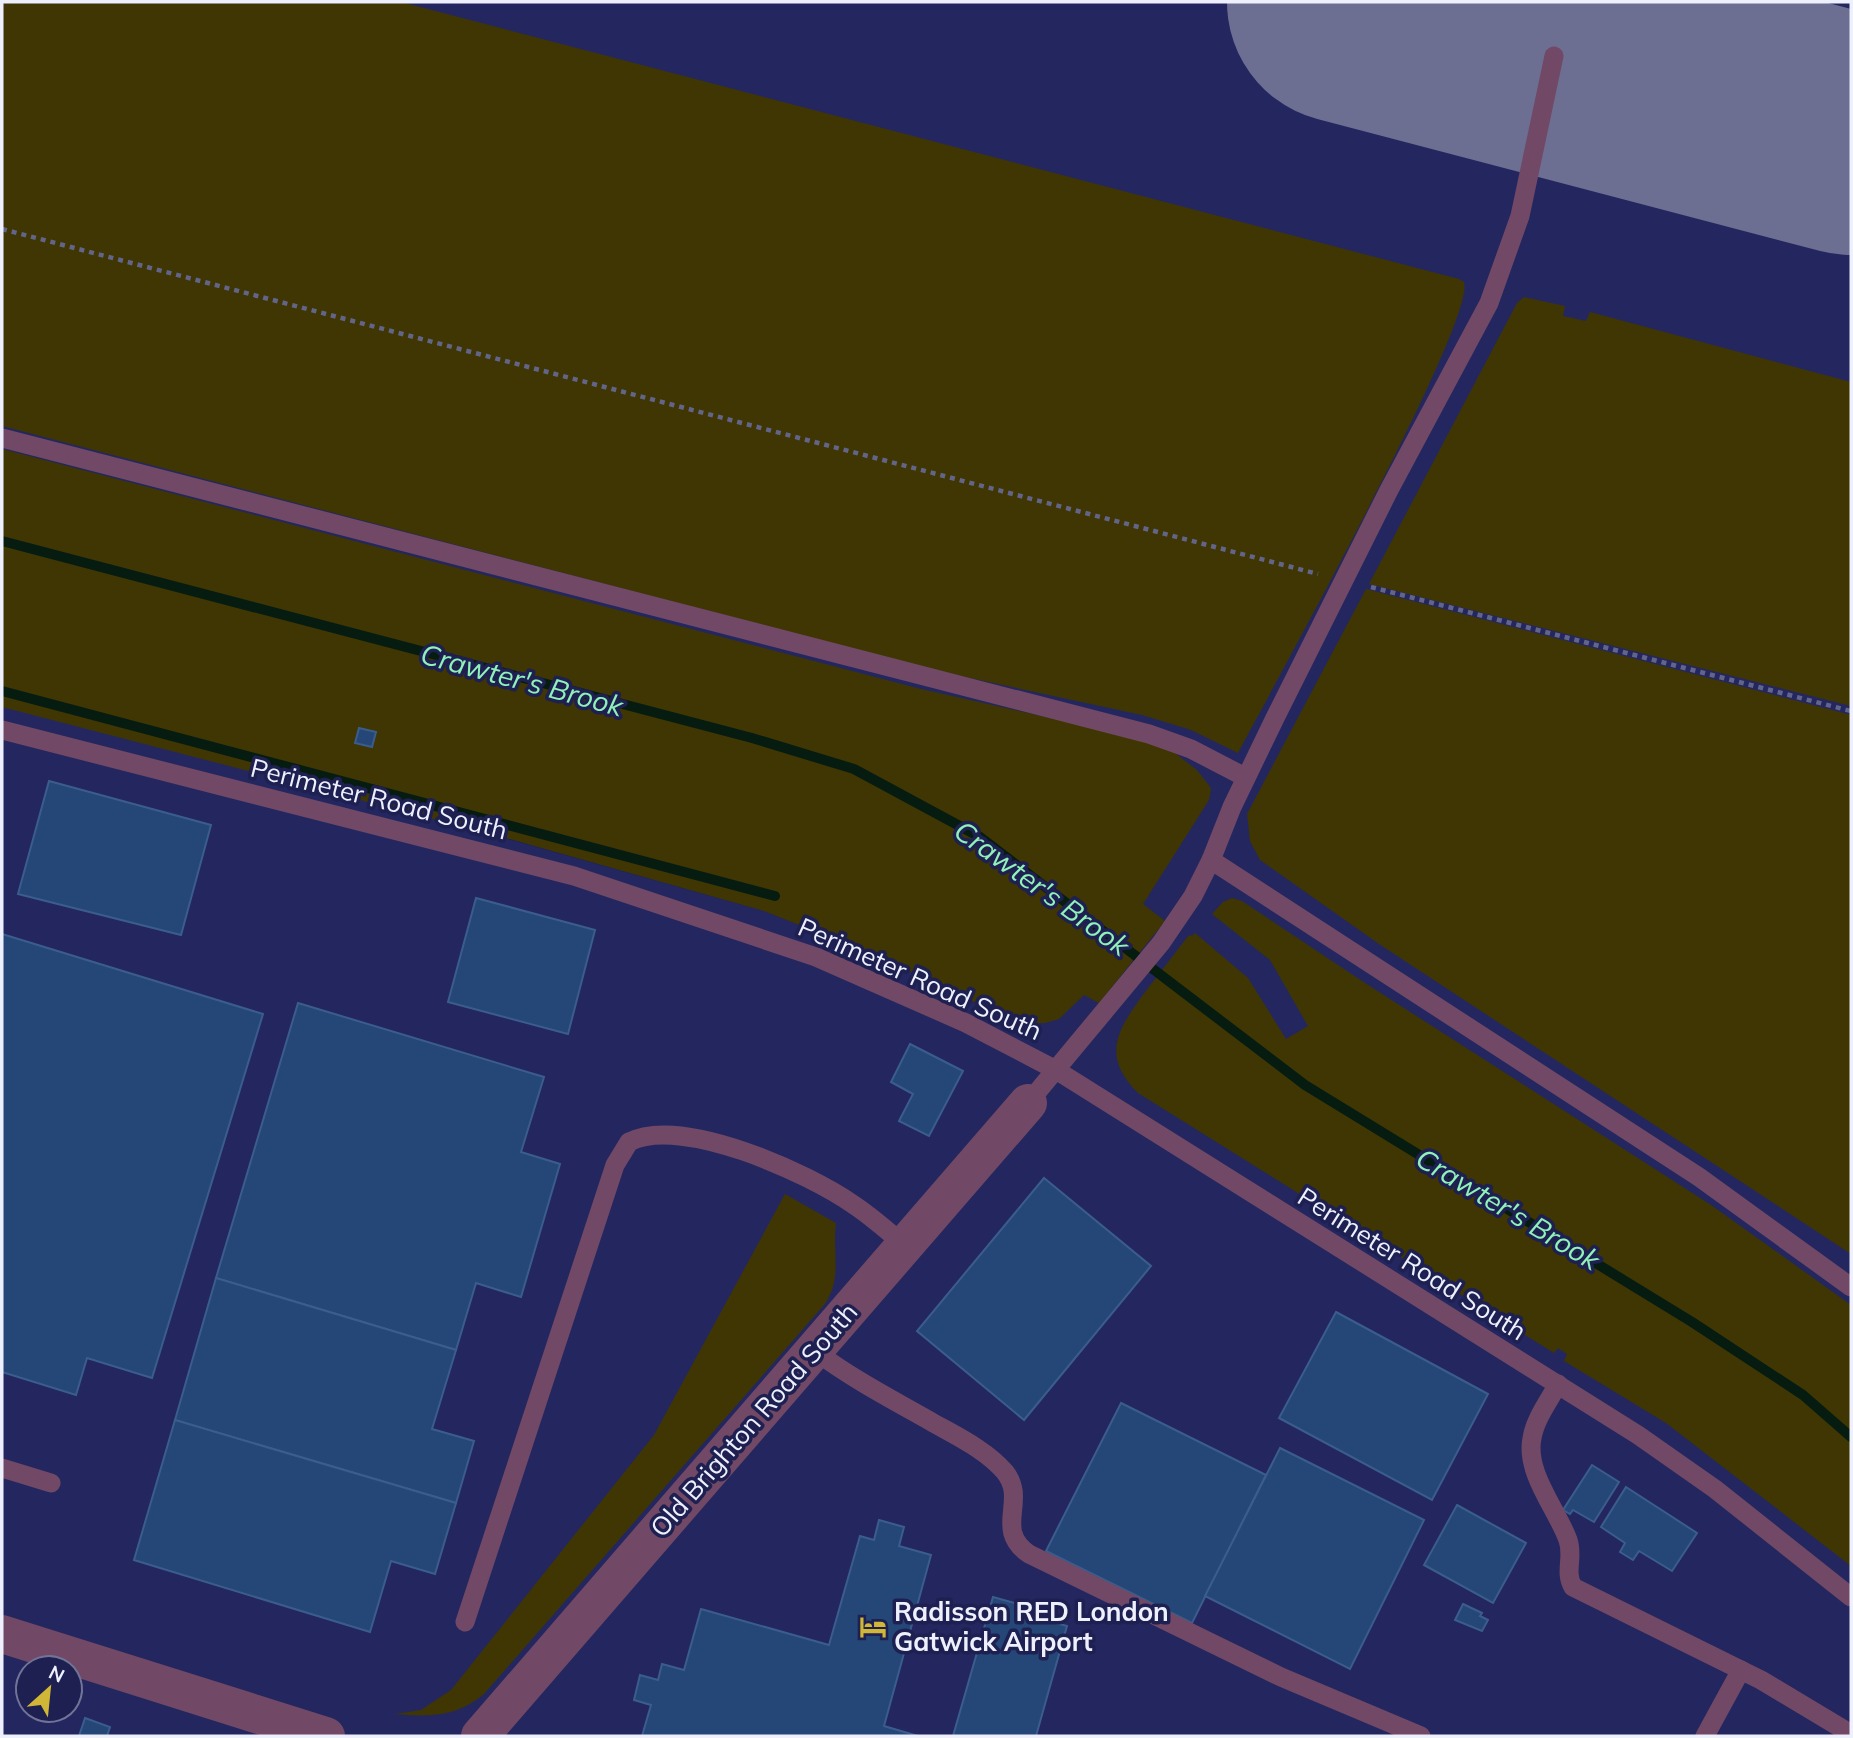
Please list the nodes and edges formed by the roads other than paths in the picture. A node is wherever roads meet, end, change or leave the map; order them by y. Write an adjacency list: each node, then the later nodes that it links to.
1 (1554, 56): 4 (lane)
2 (2, 438): 4 (lane)
3 (2, 730): 6 (lane, Perimeter Road South)
4 (1245, 778): 5 (lane)
5 (1211, 860): 6 (lane); 9 (lane)
6 (1056, 1070): 7 (lane); 11 (lane, Perimeter Road South)
7 (1028, 1103): 8 (street, Old Brighton Road South)
8 (904, 1245): 10 (street, Old Brighton Road South); 15 (lane)
9 (1851, 1287)
10 (816, 1350): 20 (street, Old Brighton Road South); 21 (lane)
11 (1558, 1384): 14 (lane, Perimeter Road South); 17 (lane)
12 (2, 1468): 13 (lane)
13 (51, 1483)
14 (1851, 1597)
15 (465, 1622)
16 (2, 1634): 19 (street)
17 (1741, 1670): 18 (lane); 22 (lane)
18 (1851, 1734)
19 (326, 1736)
20 (480, 1736)
21 (1421, 1736)
22 (1705, 1736)

